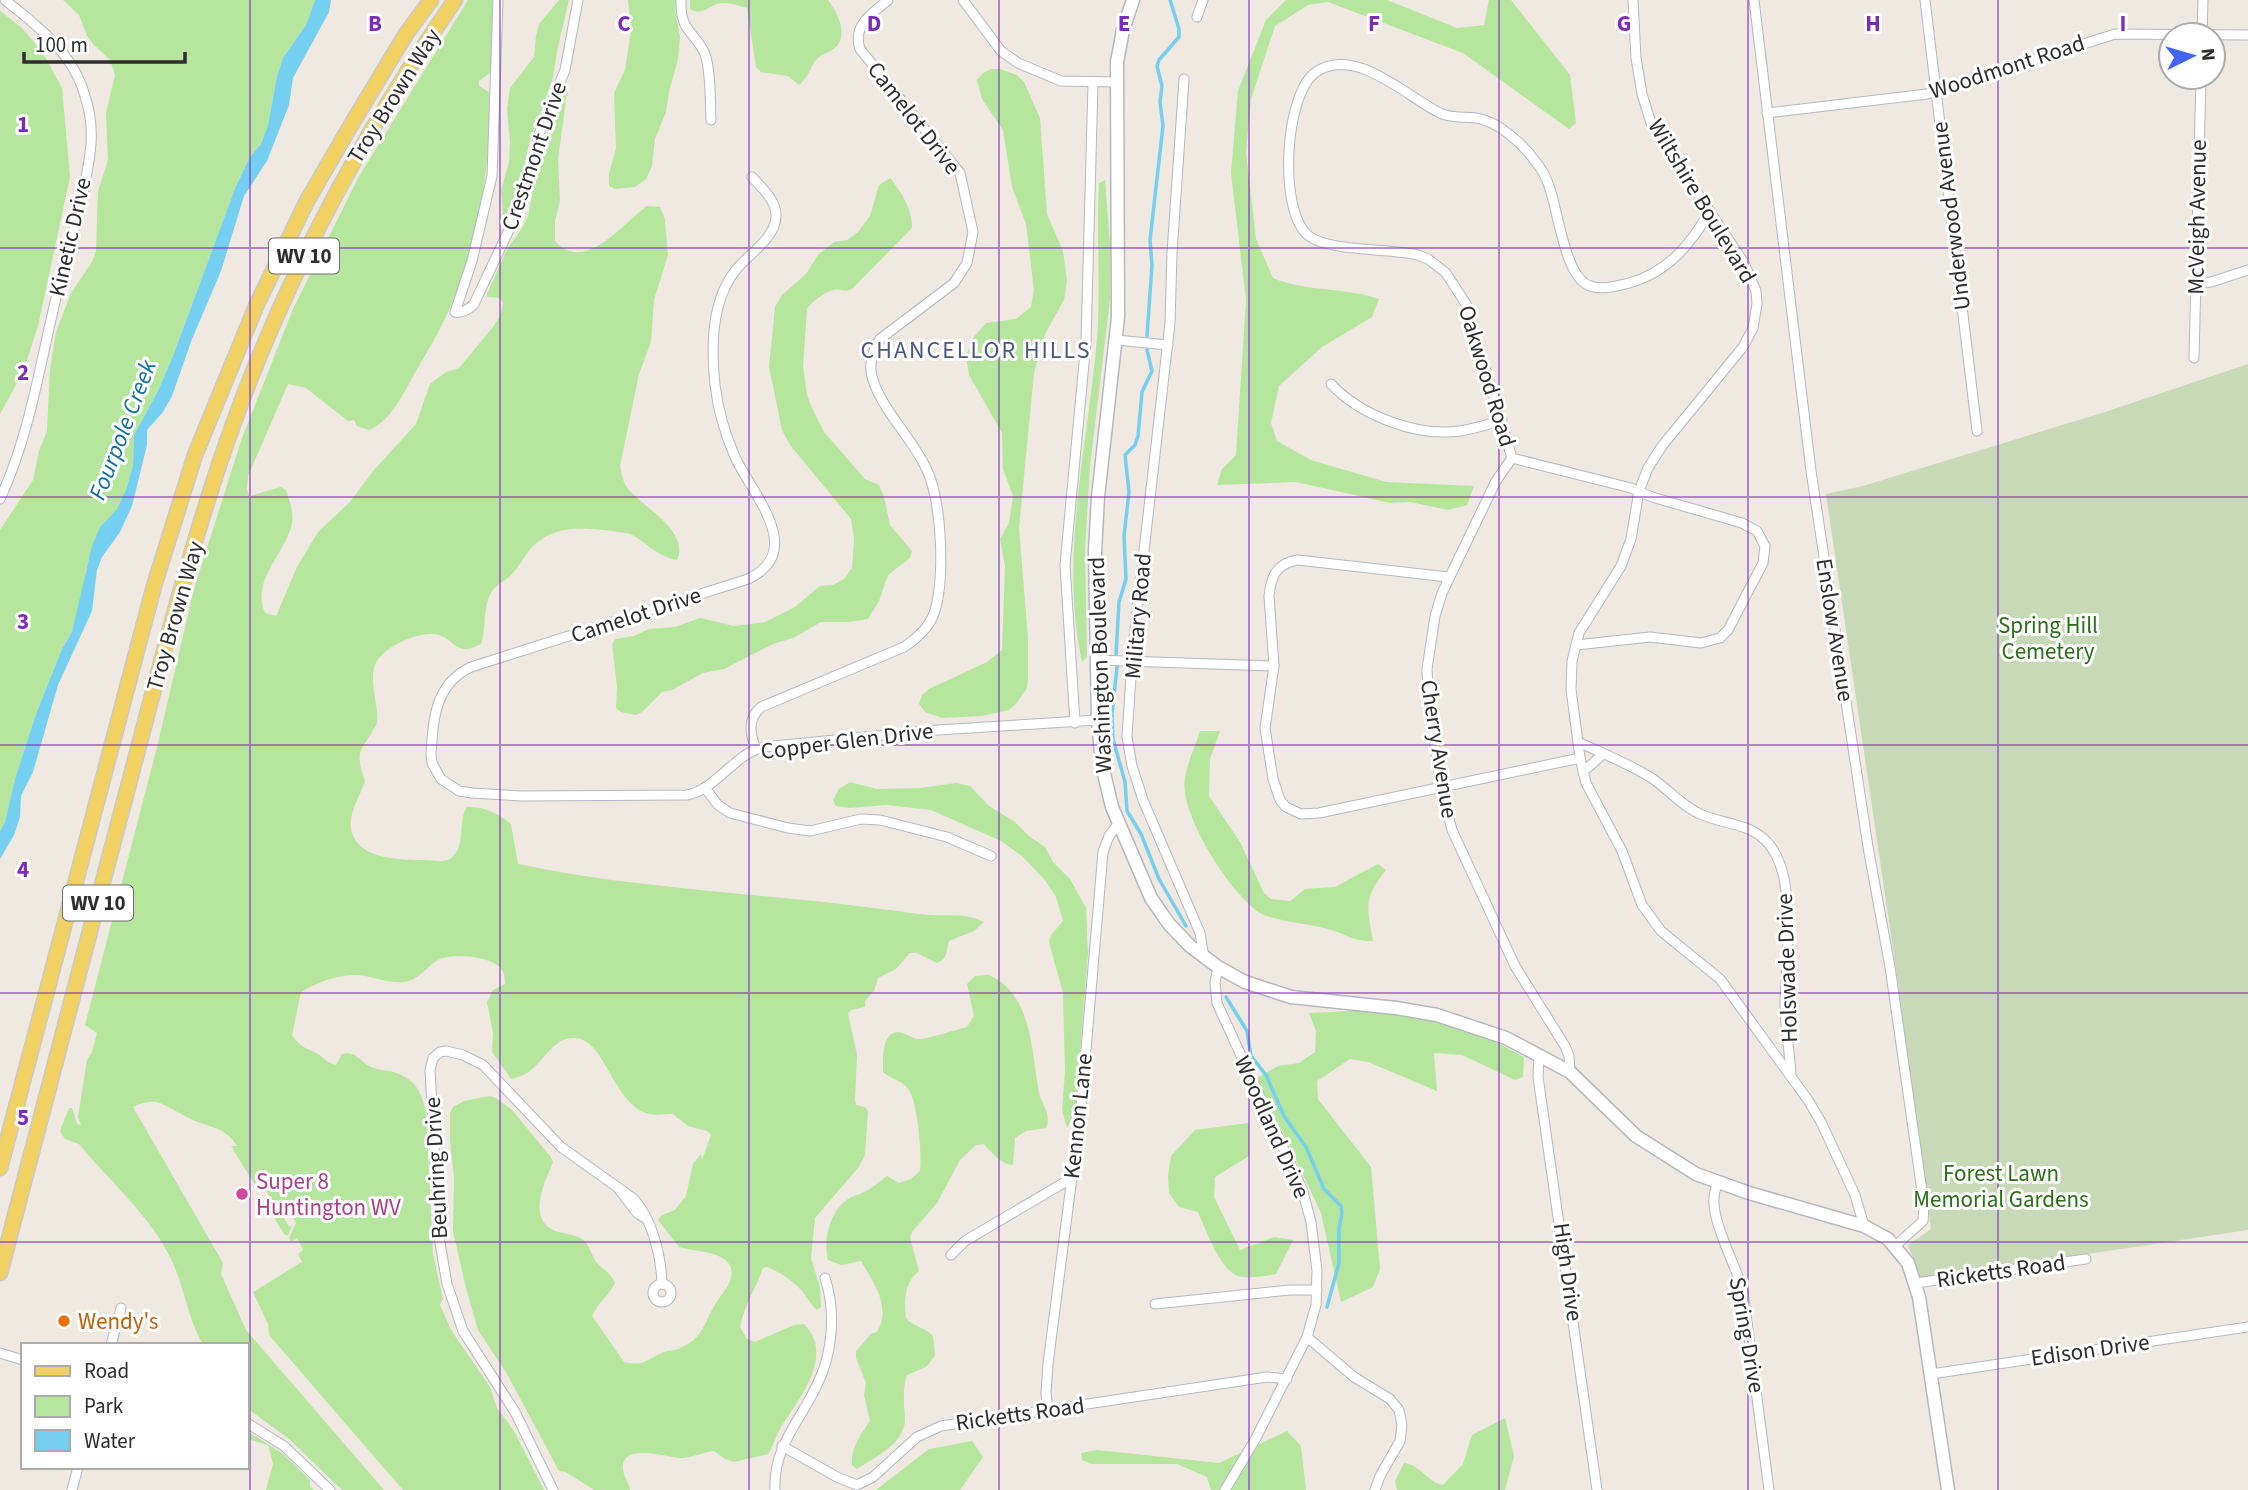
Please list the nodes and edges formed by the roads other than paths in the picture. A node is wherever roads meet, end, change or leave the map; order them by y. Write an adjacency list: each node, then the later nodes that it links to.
1 (5, 0): 39 (street, Kinetic Drive)
2 (431, 0): 61 (main road, Troy Brown Way / WV 10)
3 (455, 0): 68 (main road, Troy Brown Way / WV 10)
4 (498, 0): 5 (street, Crestmont Drive)
5 (579, 0)
6 (681, 0): 26 (street)
7 (888, 0): 48 (street, Camelot Drive)
8 (963, 0): 22 (street)
9 (1133, 0): 21 (street, Washington Boulevard)
10 (1203, 0): 15 (street)
11 (1633, 0): 28 (street, Wiltshire Boulevard)
12 (1754, 0): 25 (street, Enslow Avenue)
13 (1925, 0): 23 (street, Underwood Avenue)
14 (2203, 0): 16 (street)
15 (1197, 18)
16 (2202, 21)
17 (2157, 34): 23 (street, Woodmont Road)
18 (2227, 35): 19 (street, Woodmont Road)
19 (2248, 35)
20 (1184, 79): 32 (street, Military Road)
21 (1116, 82): 22 (street); 31 (street, Washington Boulevard)
22 (1093, 83): 46 (street, Washington Boulevard)
23 (1936, 91): 25 (street, Woodmont Road); 36 (street, Underwood Avenue)
24 (2201, 91): 30 (street, McVeigh Avenue)
25 (1767, 113): 65 (street, Enslow Avenue)
26 (711, 120)
27 (752, 177): 53 (street, Camelot Drive)
28 (1710, 212): 35 (street, Oakwood Road); 38 (street, Wiltshire Boulevard)
29 (2248, 270): 30 (street)
30 (2196, 284): 33 (street, McVeigh Avenue)
31 (1116, 340): 32 (street); 42 (street, Washington Boulevard)
32 (1168, 345): 43 (street, Military Road)
33 (2194, 358)
34 (1331, 384): 35 (street)
35 (1503, 420): 37 (street, Oakwood Road)
36 (1977, 431)
37 (1512, 458): 38 (street, Oakwood Road); 40 (street, Cherry Avenue)
38 (1639, 491): 41 (street, Wiltshire Boulevard); 41 (street, Oakwood Road)
39 (0, 499)
40 (1448, 577): 44 (street); 52 (street, Cherry Avenue)
41 (1576, 645): 47 (street, Wiltshire Boulevard)
42 (1096, 660): 43 (street); 45 (street, Washington Boulevard)
43 (1133, 661): 44 (street); 56 (street, Military Road)
44 (1274, 666): 52 (street)
45 (1098, 720): 46 (street, Copper Glen Drive); 54 (street, Washington Boulevard)
46 (1075, 723): 48 (street, Copper Glen Drive)
47 (1578, 742): 49 (street, Holswade Drive); 50 (street, Wiltshire Boulevard)
48 (756, 749): 53 (street, Copper Glen Drive)
49 (1603, 754): 51 (street); 60 (street, Holswade Drive)
50 (1580, 758): 51 (street, Wiltshire Boulevard); 52 (street)
51 (1583, 772): 60 (street, Wiltshire Boulevard)
52 (1441, 787): 59 (street, Cherry Avenue)
53 (705, 788): 55 (street)
54 (1118, 824): 56 (street, Washington Boulevard); 62 (street, Kennon Lane)
55 (991, 856)
56 (1204, 958): 57 (street, Washington Boulevard)
57 (1218, 967): 58 (street, Washington Boulevard); 72 (street, Woodland Drive)
58 (1539, 1055): 59 (street, Washington Boulevard); 92 (street, High Drive)
59 (1570, 1072): 63 (street, Washington Boulevard)
60 (1791, 1076): 64 (street, Wiltshire Boulevard)
61 (0, 1168)
62 (1072, 1178): 66 (street); 82 (street, Kennon Lane)
63 (1717, 1183): 64 (street, Washington Boulevard); 93 (street, Spring Drive)
64 (1864, 1226): 65 (street, Washington Boulevard)
65 (1895, 1246): 70 (street, Washington Boulevard)
66 (951, 1255)
67 (2086, 1259): 70 (street, Ricketts Road)
68 (0, 1273)
69 (825, 1278): 84 (street)
70 (1916, 1283): 80 (street, Washington Boulevard)
71 (662, 1284): 88 (street, Beuhring Drive)
72 (1317, 1290): 73 (street); 76 (street, Woodland Drive)
73 (1155, 1304)
74 (121, 1308): 77 (street)
75 (2248, 1327): 80 (street, Edison Drive)
76 (1307, 1337): 81 (street, Woodland Drive); 91 (street)
77 (112, 1343)
78 (0, 1353): 79 (street)
79 (21, 1359)
80 (1931, 1374): 94 (street, Washington Boulevard)
81 (1287, 1379): 82 (street, Ricketts Road); 90 (street, Woodland Drive)
82 (1048, 1410): 84 (street, Ricketts Road)
83 (248, 1424): 87 (street)
84 (782, 1446): 89 (street)
85 (77, 1469): 86 (street)
86 (72, 1490)
87 (330, 1490)
88 (553, 1490)
89 (775, 1490)
90 (1225, 1490)
91 (1375, 1490)
92 (1597, 1490)
93 (1769, 1490)
94 (1948, 1490)

